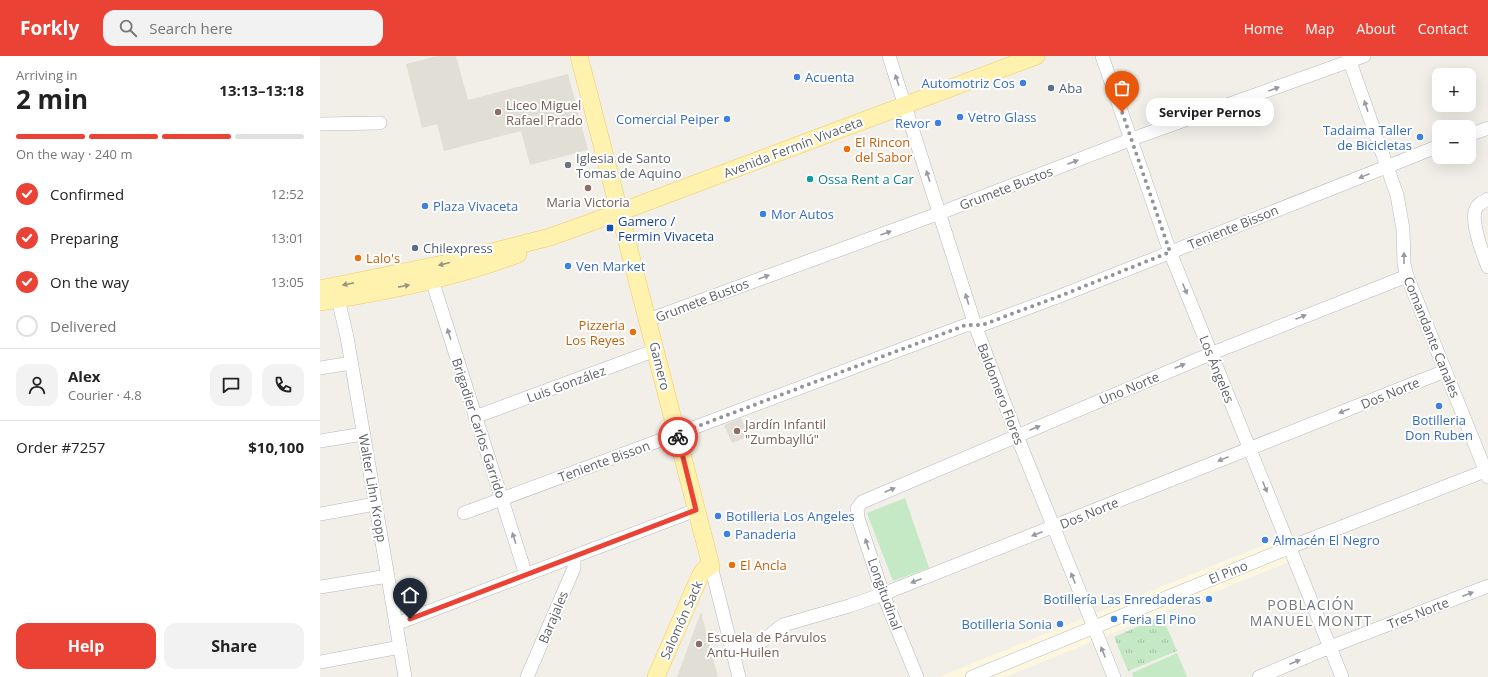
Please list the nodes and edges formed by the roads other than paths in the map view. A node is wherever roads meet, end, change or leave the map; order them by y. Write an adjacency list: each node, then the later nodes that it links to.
1 (579, 56): 16 (main road, Gamero)
2 (889, 56): 7 (street, Baldomero Flores, one-way to 2)
3 (1036, 56): 7 (main road, Avenida Fermín Vivaceta)
4 (1102, 56): 12 (street, Los Ángeles)
5 (1364, 56): 6 (street, Grumete Bustos)
6 (1349, 59): 12 (street, Grumete Bustos, one-way to 6); 14 (street, Comandante Canales, one-way to 6)
7 (905, 105): 16 (main road, Avenida Fermín Vivaceta); 17 (street, Baldomero Flores, one-way to 7)
8 (380, 123): 9 (street)
9 (320, 124)
10 (1488, 128): 11 (street)
11 (1476, 132)
12 (1132, 140): 17 (street, Grumete Bustos, one-way to 12); 19 (street, Los Ángeles)
13 (1432, 149): 14 (street, Teniente Bisson)
14 (1387, 166): 19 (street, Teniente Bisson, one-way to 19); 21 (street, Comandante Canales, one-way to 14)
15 (1488, 200): 20 (street)
16 (620, 212): 18 (main road, Avenida Fermín Vivaceta); 26 (main road, Gamero)
17 (940, 213): 26 (street, Grumete Bustos, one-way to 17); 27 (street, Baldomero Flores, one-way to 17)
18 (550, 237): 22 (main road, Avenida Fermín Vivaceta); 23 (main road, Avenida Fermín Vivaceta, one-way to 23)
19 (1170, 252): 27 (street, Teniente Bisson); 29 (street, Los Ángeles, one-way to 29)
20 (1488, 266)
21 (1406, 276): 29 (street, Uno Norte, one-way to 21); 32 (street, Comandante Canales)
22 (432, 280): 24 (main road, Avenida Fermín Vivaceta, one-way to 22); 33 (street, Brigadier Carlos Garrido, one-way to 22)
23 (320, 289)
24 (338, 299): 25 (main road, Avenida Fermín Vivaceta); 30 (street, Walter Lihn Kropp)
25 (320, 302)
26 (648, 320): 28 (main road, Gamero)
27 (975, 325): 35 (street, Teniente Bisson); 36 (street, Baldomero Flores)
28 (656, 350): 33 (street, Luis González); 35 (main road, Gamero)
29 (1210, 354): 36 (street, Uno Norte, one-way to 29); 38 (street, Los Ángeles)
30 (351, 363): 31 (street); 34 (street, Walter Lihn Kropp)
31 (320, 368)
32 (1445, 371): 38 (street, Dos Norte, one-way to 38); 39 (street, Comandante Canales)
33 (475, 417): 40 (street, Brigadier Carlos Garrido)
34 (363, 434): 37 (street); 41 (street, Walter Lihn Kropp)
35 (677, 434): 40 (street, Teniente Bisson); 43 (main road, Gamero)
36 (1017, 436): 42 (street, Uno Norte, one-way to 36); 46 (street, Baldomero Flores)
37 (320, 441)
38 (1249, 449): 46 (street, Dos Norte, one-way to 46); 47 (street, Los Ángeles, one-way to 47)
39 (1487, 474): 47 (street, El Pino)
40 (502, 499): 44 (street, Teniente Bisson); 50 (street, Brigadier Carlos Garrido, one-way to 40)
41 (375, 504): 45 (street); 51 (street, Walter Lihn Kropp)
42 (857, 509): 54 (street, Longitudinal, one-way to 42)
43 (696, 510): 48 (street); 49 (main road, Gamero)
44 (464, 513)
45 (320, 514)
46 (1053, 528): 54 (street, Dos Norte, one-way to 54); 56 (street, Baldomero Flores, one-way to 46)
47 (1289, 547): 56 (street, El Pino); 57 (street, Los Ángeles)
48 (574, 557): 50 (street); 62 (street, Barajales)
49 (711, 566): 59 (street, Gamero); 63 (main road, Salomón Sack)
50 (526, 575): 55 (street)
51 (388, 576): 53 (street); 55 (street, Walter Lihn Kropp)
52 (1488, 586): 57 (street, Tres Norte, one-way to 52)
53 (320, 587)
54 (884, 594): 59 (street, Dos Norte); 65 (street, Longitudinal)
55 (396, 624): 58 (street, Walter Lihn Kropp)
56 (1093, 627): 66 (street, El Pino); 67 (street, Baldomero Flores, one-way to 56)
57 (1330, 647): 68 (street, Tres Norte, one-way to 57); 69 (street, Los Ángeles)
58 (400, 648): 60 (street); 61 (street, Walter Lihn Kropp)
59 (733, 651): 64 (street, Gamero)
60 (320, 662)
61 (405, 677)
62 (528, 677)
63 (656, 677)
64 (740, 677)
65 (917, 677)
66 (972, 677)
67 (1114, 677)
68 (1259, 677)
69 (1342, 677)

